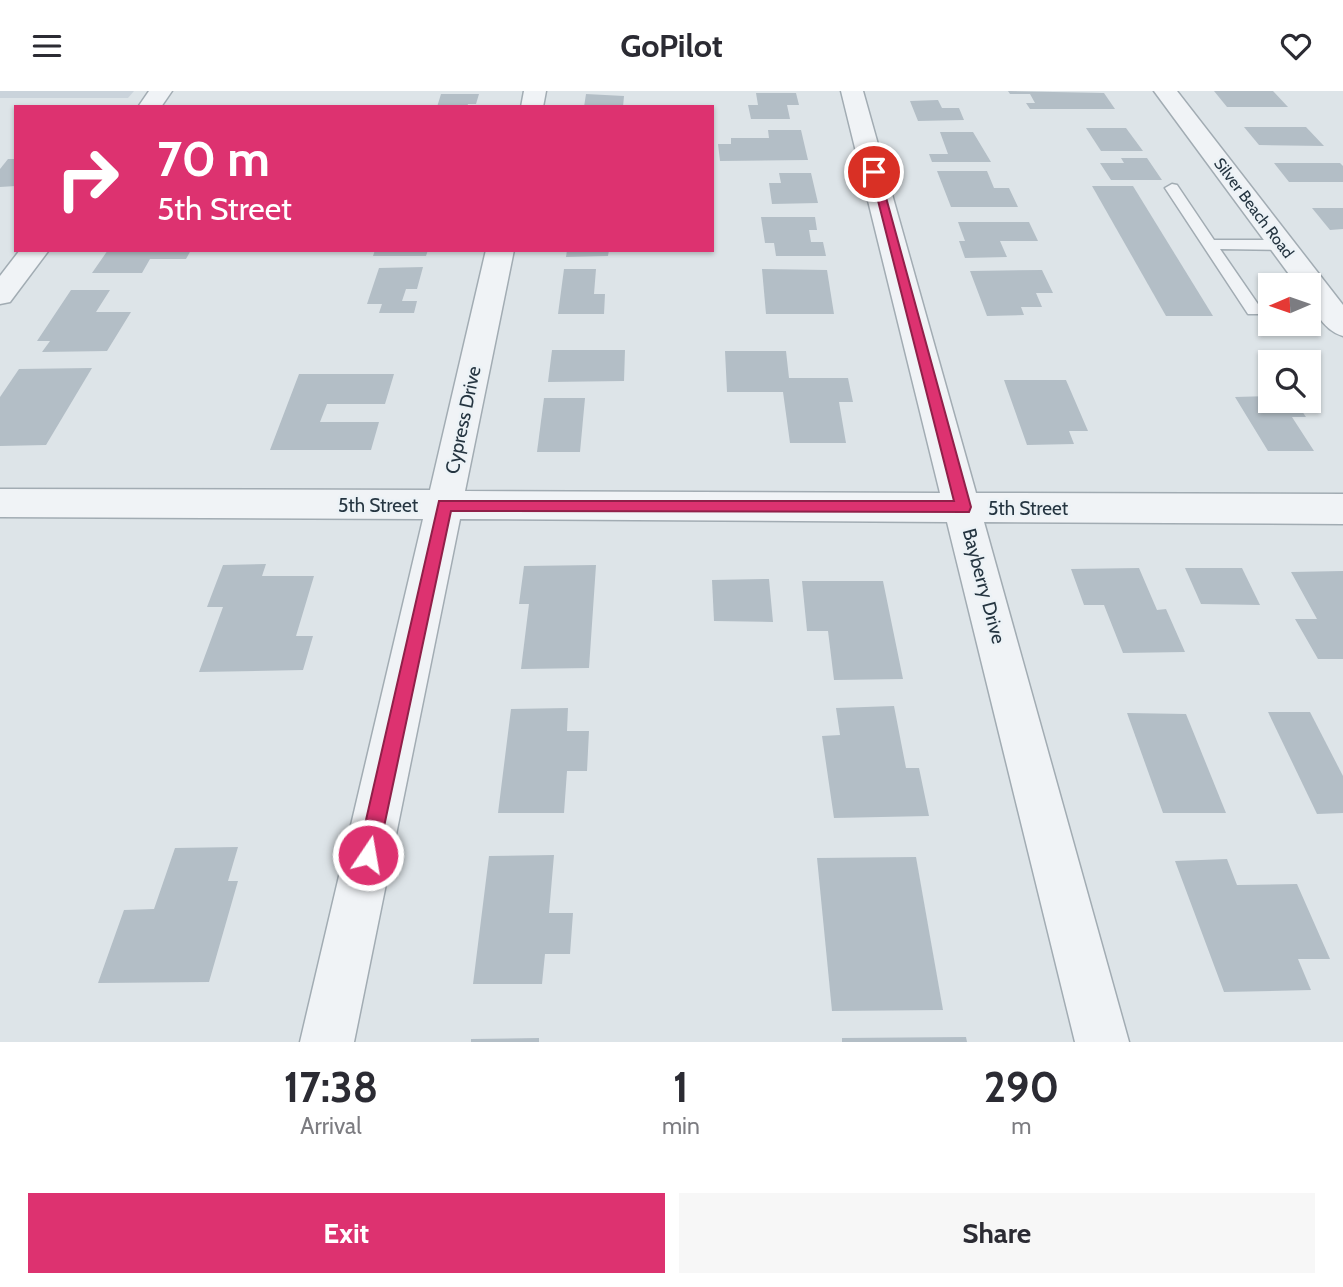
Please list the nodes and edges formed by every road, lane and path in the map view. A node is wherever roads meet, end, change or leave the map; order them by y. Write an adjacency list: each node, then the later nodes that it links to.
1 (852, 91): 13 (street, Bayberry Drive)
2 (1165, 91): 5 (street, Silver Beach Road)
3 (1172, 188): 4 (lane)
4 (1210, 244): 5 (lane); 9 (lane)
5 (1282, 245): 10 (street, Silver Beach Road)
6 (33, 252): 8 (street)
7 (500, 252): 12 (street, Cypress Drive)
8 (0, 295)
9 (1254, 310)
10 (1343, 326)
11 (0, 503): 12 (street, 5th Street)
12 (444, 505): 13 (street, 5th Street); 15 (street, Cypress Drive)
13 (963, 507): 14 (street, 5th Street); 16 (street, Bayberry Drive)
14 (1343, 509)
15 (327, 1042)
16 (1102, 1042)

